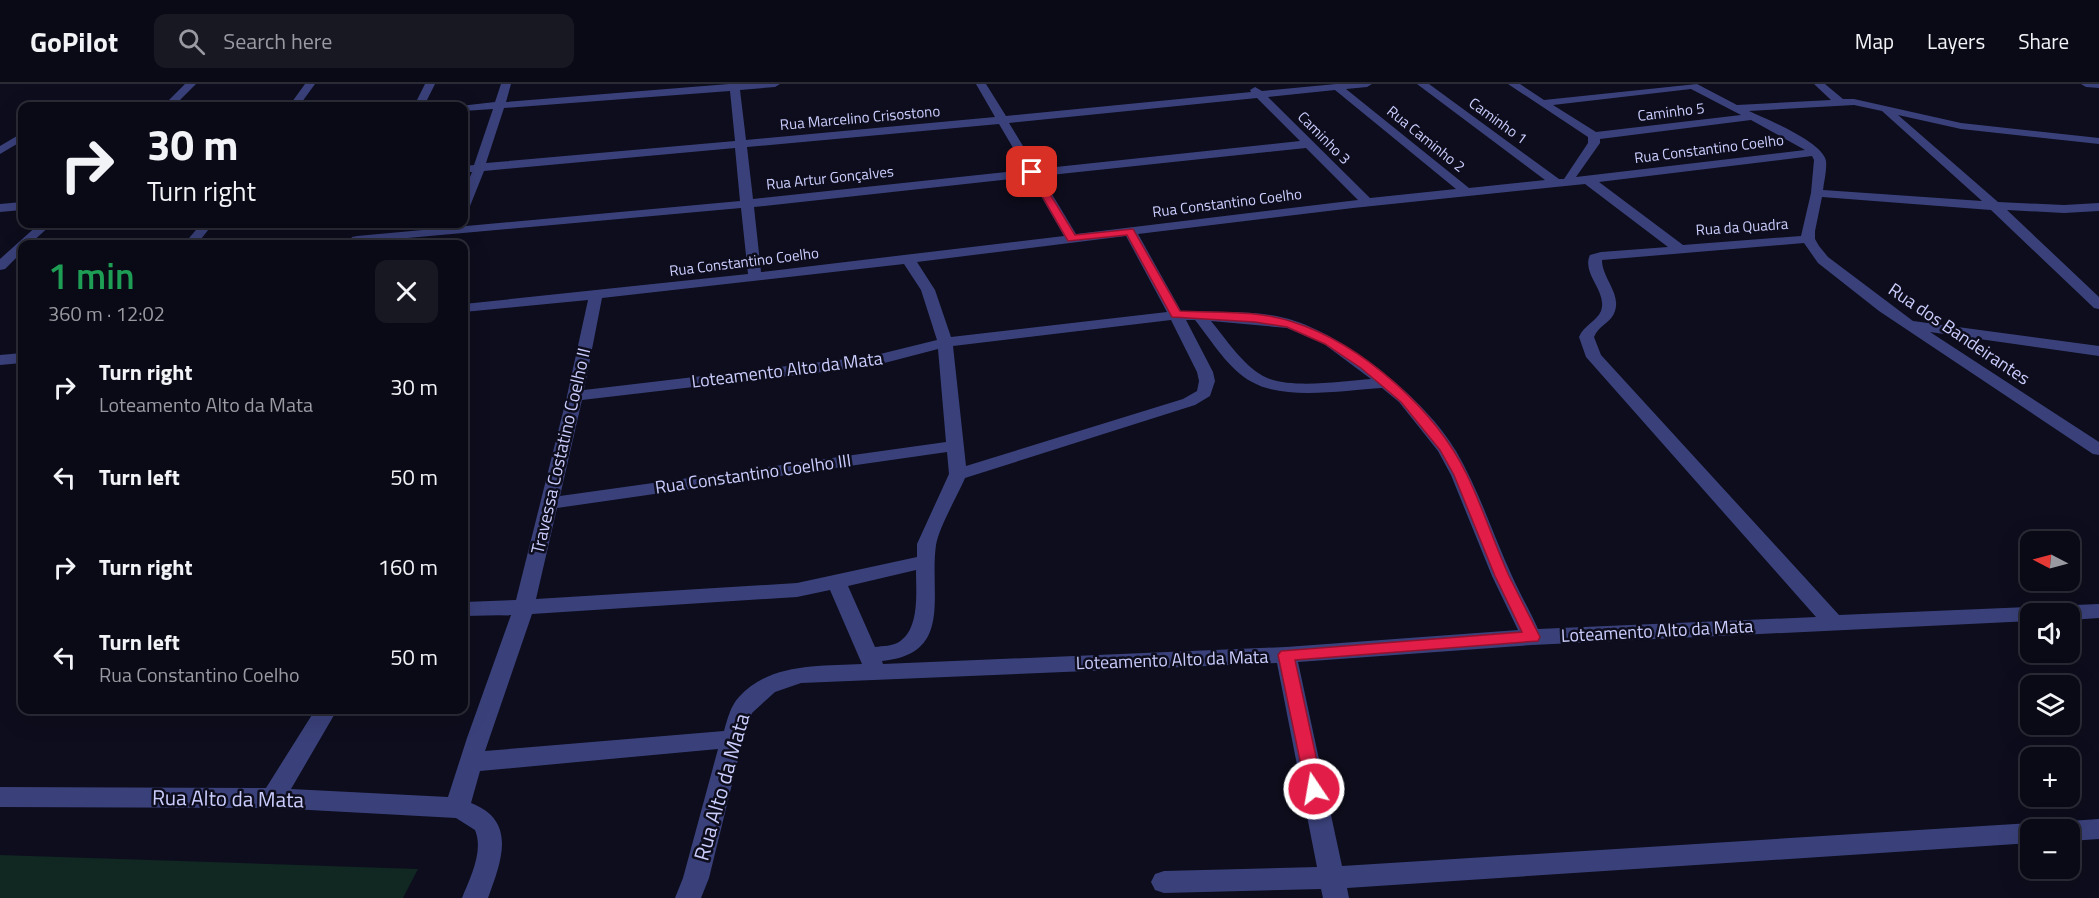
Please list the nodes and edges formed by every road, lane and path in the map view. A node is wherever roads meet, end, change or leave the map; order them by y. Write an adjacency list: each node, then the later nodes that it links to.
1 (191, 84): 18 (street)
2 (310, 84): 19 (street)
3 (430, 84): 20 (street)
4 (506, 84): 23 (street)
5 (775, 84): 15 (street)
6 (981, 84): 28 (street)
7 (1249, 84): 17 (street, Caminho 3)
8 (1366, 84): 16 (street, Rua Marcelino Crisostono)
9 (1422, 84): 40 (street, Caminho 1)
10 (1513, 84): 22 (street)
11 (1819, 84): 21 (street)
12 (2086, 84): 14 (street)
13 (1691, 85): 22 (street); 26 (street)
14 (2099, 85)
15 (734, 86): 23 (street); 33 (street)
16 (1337, 87): 17 (street, Rua Marcelino Crisostono); 41 (street, Rua Caminho 2)
17 (1260, 95): 28 (street, Rua Marcelino Crisostono); 32 (street, Caminho 3)
18 (172, 102)
19 (297, 102)
20 (422, 102)
21 (1840, 102): 24 (street); 26 (street)
22 (1542, 103): 29 (street)
23 (499, 105): 25 (street); 36 (street)
24 (1882, 107): 31 (street); 47 (street)
25 (468, 108)
26 (1735, 109): 27 (street)
27 (1751, 117): 29 (street, Caminho 5); 35 (street)
28 (1003, 120): 33 (street, Rua Marcelino Crisostono); 38 (street)
29 (1594, 136): 40 (street)
30 (18, 139): 34 (street)
31 (2099, 141)
32 (1307, 144): 38 (street, Rua Artur Gonçalves); 44 (street, Caminho 3)
33 (739, 145): 36 (street, Rua Marcelino Crisostono); 45 (street)
34 (0, 150)
35 (1815, 152): 39 (street, Rua Constantino Coelho); 42 (street)
36 (479, 168): 37 (street, Rua Marcelino Crisostono); 43 (street)
37 (468, 169)
38 (1032, 172): 45 (street, Rua Artur Gonçalves); 54 (street)
39 (1588, 180): 40 (street, Rua Constantino Coelho); 59 (street, Rua da Quadra)
40 (1562, 182): 41 (street, Rua Constantino Coelho)
41 (1467, 192): 44 (street, Rua Constantino Coelho)
42 (1817, 193): 47 (street); 55 (street)
43 (468, 197)
44 (1368, 203): 52 (street, Rua Constantino Coelho)
45 (745, 204): 53 (street, Rua Artur Gonçalves); 63 (street)
46 (18, 206): 49 (street)
47 (1995, 206): 48 (street); 65 (street)
48 (2099, 207)
49 (0, 208)
50 (42, 228): 56 (street)
51 (204, 228): 57 (street)
52 (1130, 231): 54 (street, Rua Constantino Coelho); 67 (street)
53 (452, 233): 58 (street, Rua Artur Gonçalves)
54 (1072, 238): 61 (street, Rua Constantino Coelho)
55 (1808, 239): 59 (street, Rua da Quadra); 69 (street, Rua dos Bandeirantes)
56 (28, 240)
57 (193, 240)
58 (377, 240)
59 (1678, 248): 87 (street, Rua da Quadra)
60 (18, 250): 62 (street)
61 (908, 259): 63 (street, Rua Constantino Coelho); 70 (street)
62 (0, 266)
63 (755, 277): 64 (street, Rua Constantino Coelho)
64 (596, 295): 66 (street, Rua Constantino Coelho); 75 (street, Travessa Costatino Coelho II)
65 (2099, 305)
66 (468, 308)
67 (1176, 315): 68 (street, Loteamento Alto da Mata); 70 (street, Loteamento Alto da Mata); 78 (street)
68 (1198, 315): 74 (street, Loteamento Alto da Mata); 74 (street)
69 (1909, 324): 71 (street); 77 (street, Rua dos Bandeirantes)
70 (945, 342): 75 (street, Loteamento Alto da Mata); 76 (street)
71 (2099, 351)
72 (18, 358): 73 (street)
73 (0, 360)
74 (1386, 383): 88 (street, Loteamento Alto da Mata)
75 (575, 396): 79 (street, Travessa Costatino Coelho II)
76 (956, 446): 78 (street); 79 (street, Rua Constantino Coelho III)
77 (2099, 450)
78 (958, 474): 80 (street)
79 (549, 502): 82 (street, Travessa Costatino Coelho II)
80 (925, 562): 81 (street); 90 (street)
81 (837, 583): 82 (street); 90 (street)
82 (524, 608): 83 (street); 93 (street, Travessa Costatino Coelho II)
83 (468, 609)
84 (2099, 611): 85 (street)
85 (2080, 612)
86 (2020, 615): 87 (street, Loteamento Alto da Mata)
87 (1834, 623): 88 (street, Loteamento Alto da Mata)
88 (1532, 637): 89 (street, Loteamento Alto da Mata)
89 (1286, 655): 90 (street, Loteamento Alto da Mata); 101 (street)
90 (873, 663): 92 (street, Rua Alto da Mata)
91 (324, 714): 95 (street)
92 (732, 739): 93 (street); 103 (street, Rua Alto da Mata)
93 (471, 762): 96 (street, Travessa Costatino Coelho II)
94 (0, 797): 95 (street, Rua Alto da Mata)
95 (273, 798): 96 (street, Rua Alto da Mata)
96 (457, 808): 102 (street)
97 (2099, 829): 98 (street)
98 (2080, 830)
99 (2020, 834): 101 (street)
100 (1164, 882): 101 (street)
101 (1334, 888)
102 (476, 898)
103 (688, 898)

